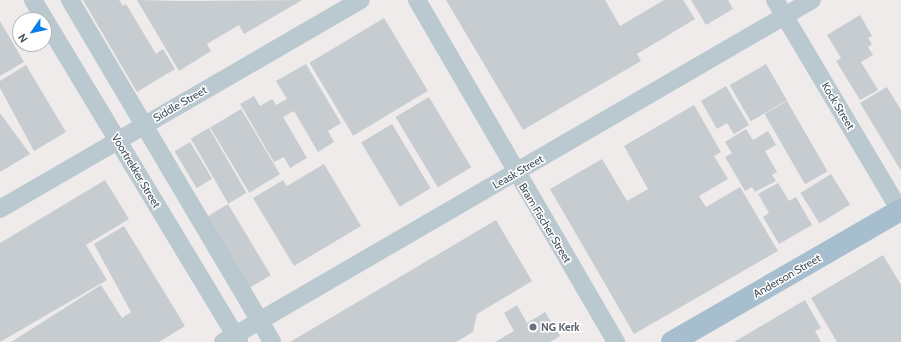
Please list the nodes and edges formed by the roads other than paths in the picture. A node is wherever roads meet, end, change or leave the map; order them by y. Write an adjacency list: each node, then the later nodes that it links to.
1 (33, 0): 9 (street, Voortrekker Street)
2 (70, 0): 8 (street)
3 (361, 0): 8 (street, Siddle Street)
4 (417, 0): 10 (street, Bram Fischer Street)
5 (775, 0): 7 (street, Kock Street)
6 (812, 0): 7 (street, Leask Street)
7 (784, 16): 10 (street, Leask Street); 12 (street, Kock Street)
8 (143, 126): 9 (street, Siddle Street); 13 (street)
9 (117, 141): 11 (street, Siddle Street); 14 (street, Voortrekker Street)
10 (516, 173): 13 (street, Leask Street); 16 (street, Bram Fischer Street)
11 (0, 210)
12 (901, 211): 17 (main road, Anderson Street)
13 (261, 322): 14 (street, Leask Street); 15 (street)
14 (232, 340)
15 (272, 342)
16 (616, 342)
17 (672, 342)

